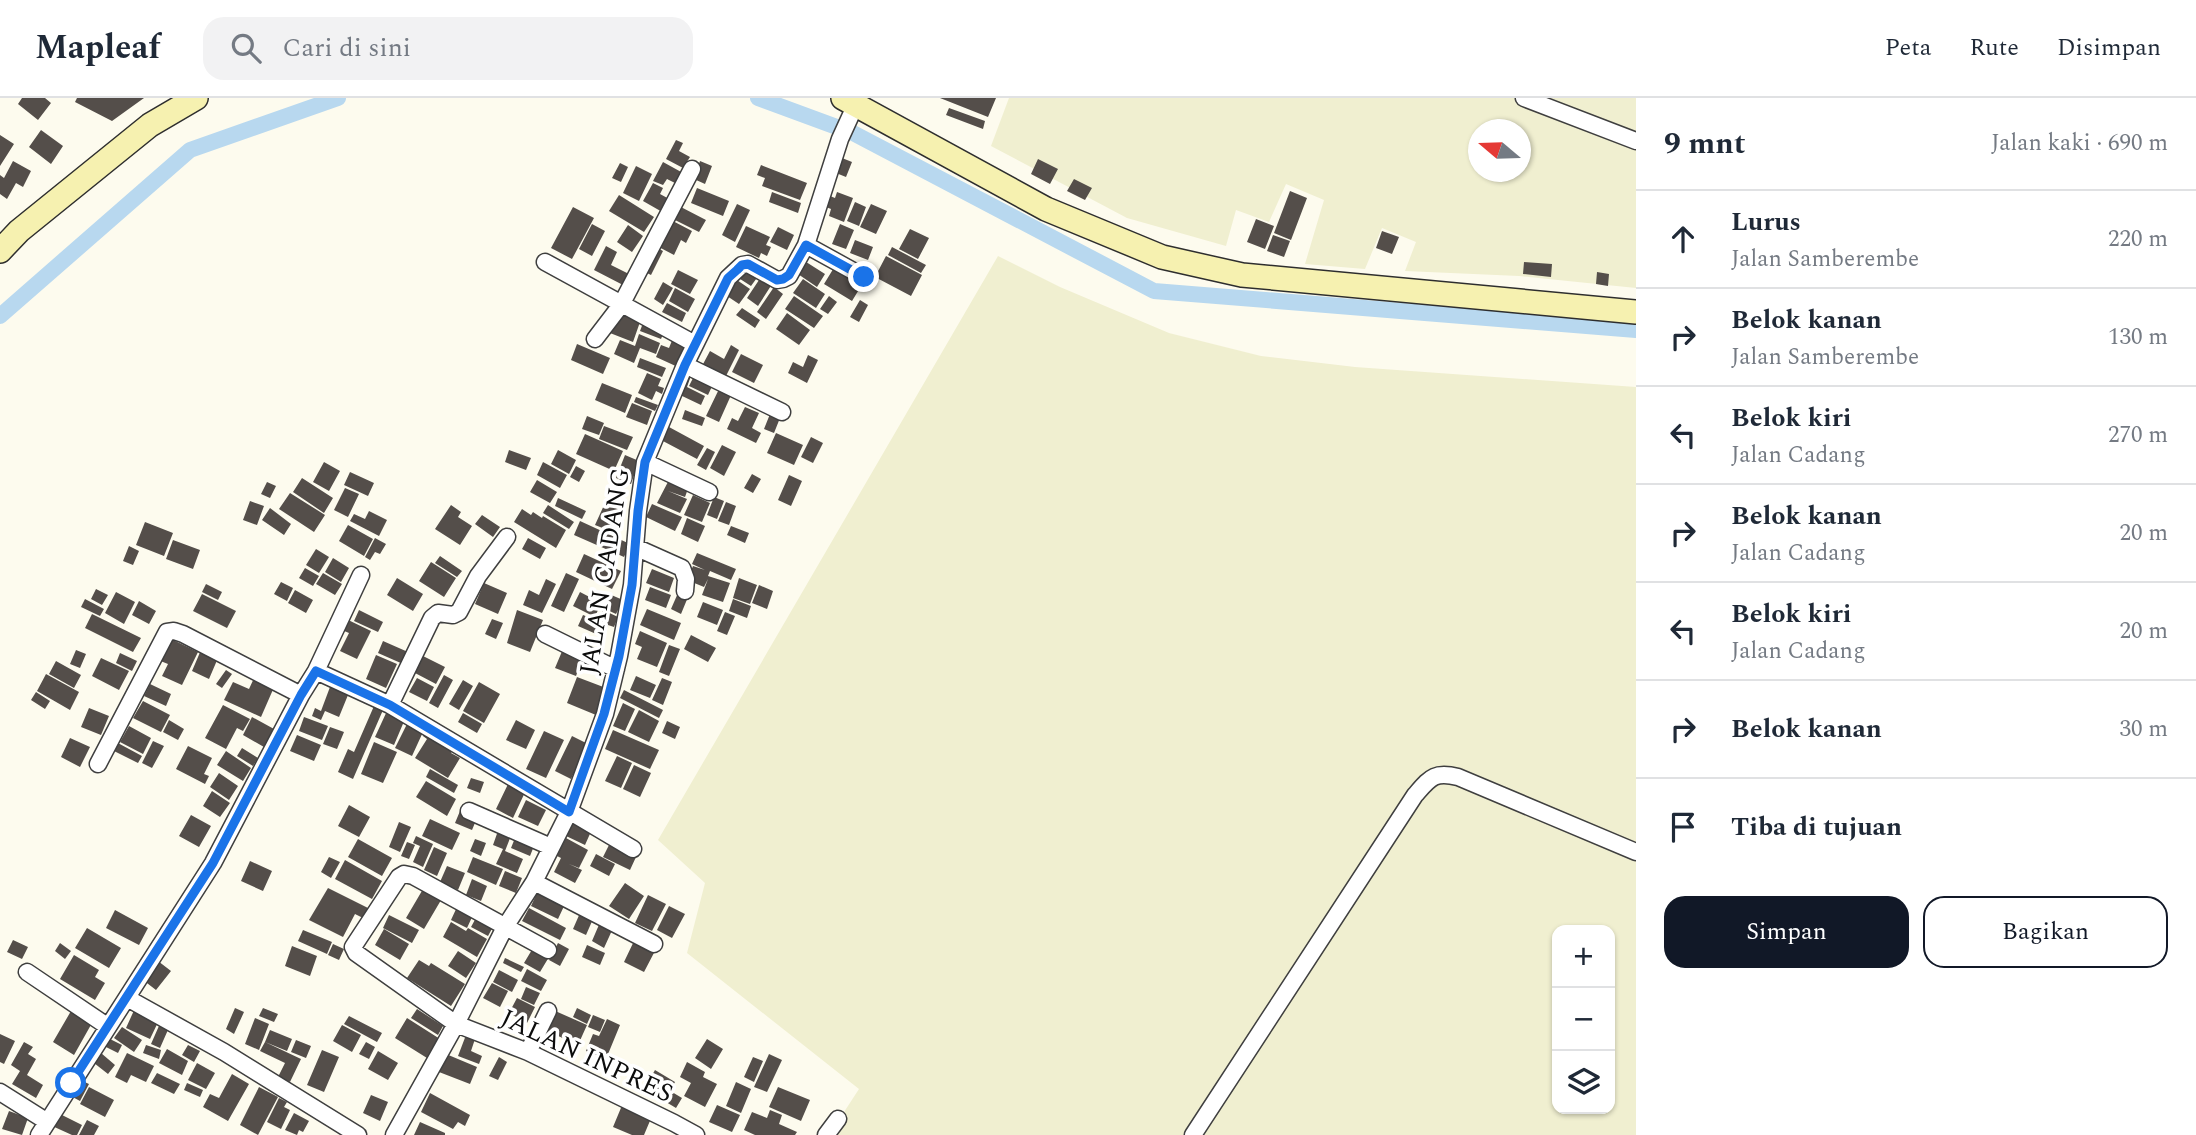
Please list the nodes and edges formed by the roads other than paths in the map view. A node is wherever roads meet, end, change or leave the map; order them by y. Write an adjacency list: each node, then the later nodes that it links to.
1 (196, 98): 7 (street)
2 (1524, 98): 4 (street)
3 (850, 106): 6 (street, JALAN CADANG); 11 (street)
4 (1636, 141)
5 (692, 169): 10 (street)
6 (806, 245): 9 (street); 13 (street, JALAN CADANG)
7 (0, 251)
8 (545, 262): 10 (street)
9 (864, 277)
10 (621, 305): 12 (street); 13 (street)
11 (1636, 312)
12 (595, 339)
13 (695, 344): 14 (street, JALAN CADANG)
14 (685, 365): 15 (street); 16 (street, JALAN CADANG)
15 (782, 412)
16 (645, 462): 17 (street); 19 (street, JALAN CADANG)
17 (709, 492)
18 (507, 537): 26 (street)
19 (635, 547): 21 (street); 23 (street, JALAN CADANG)
20 (360, 575): 24 (street)
21 (685, 592)
22 (545, 634): 23 (street)
23 (616, 669): 29 (street, JALAN CADANG)
24 (316, 671): 25 (street); 26 (street)
25 (301, 695): 27 (street); 38 (street)
26 (390, 705): 29 (street)
27 (98, 764)
28 (469, 811): 30 (street)
29 (569, 812): 30 (street, JALAN CADANG); 31 (street)
30 (551, 847): 33 (street, JALAN CADANG)
31 (633, 849)
32 (1636, 852): 51 (street)
33 (534, 881): 34 (street, JALAN CADANG); 35 (street)
34 (505, 928): 36 (street); 40 (street, JALAN CADANG); 40 (street, JALAN INPRES)
35 (654, 944)
36 (548, 950)
37 (27, 972): 41 (street)
38 (127, 998): 41 (street); 47 (street)
39 (548, 1012): 42 (street)
40 (456, 1024): 42 (street, JALAN INPRES); 48 (street, JALAN CADANG)
41 (107, 1026): 45 (street)
42 (528, 1052): 46 (street, JALAN INPRES)
43 (0, 1092): 45 (street)
44 (838, 1119): 50 (street)
45 (42, 1128)
46 (672, 1129): 49 (street, JALAN INPRES)
47 (358, 1135)
48 (394, 1135)
49 (696, 1135)
50 (826, 1135)
51 (1193, 1135)

